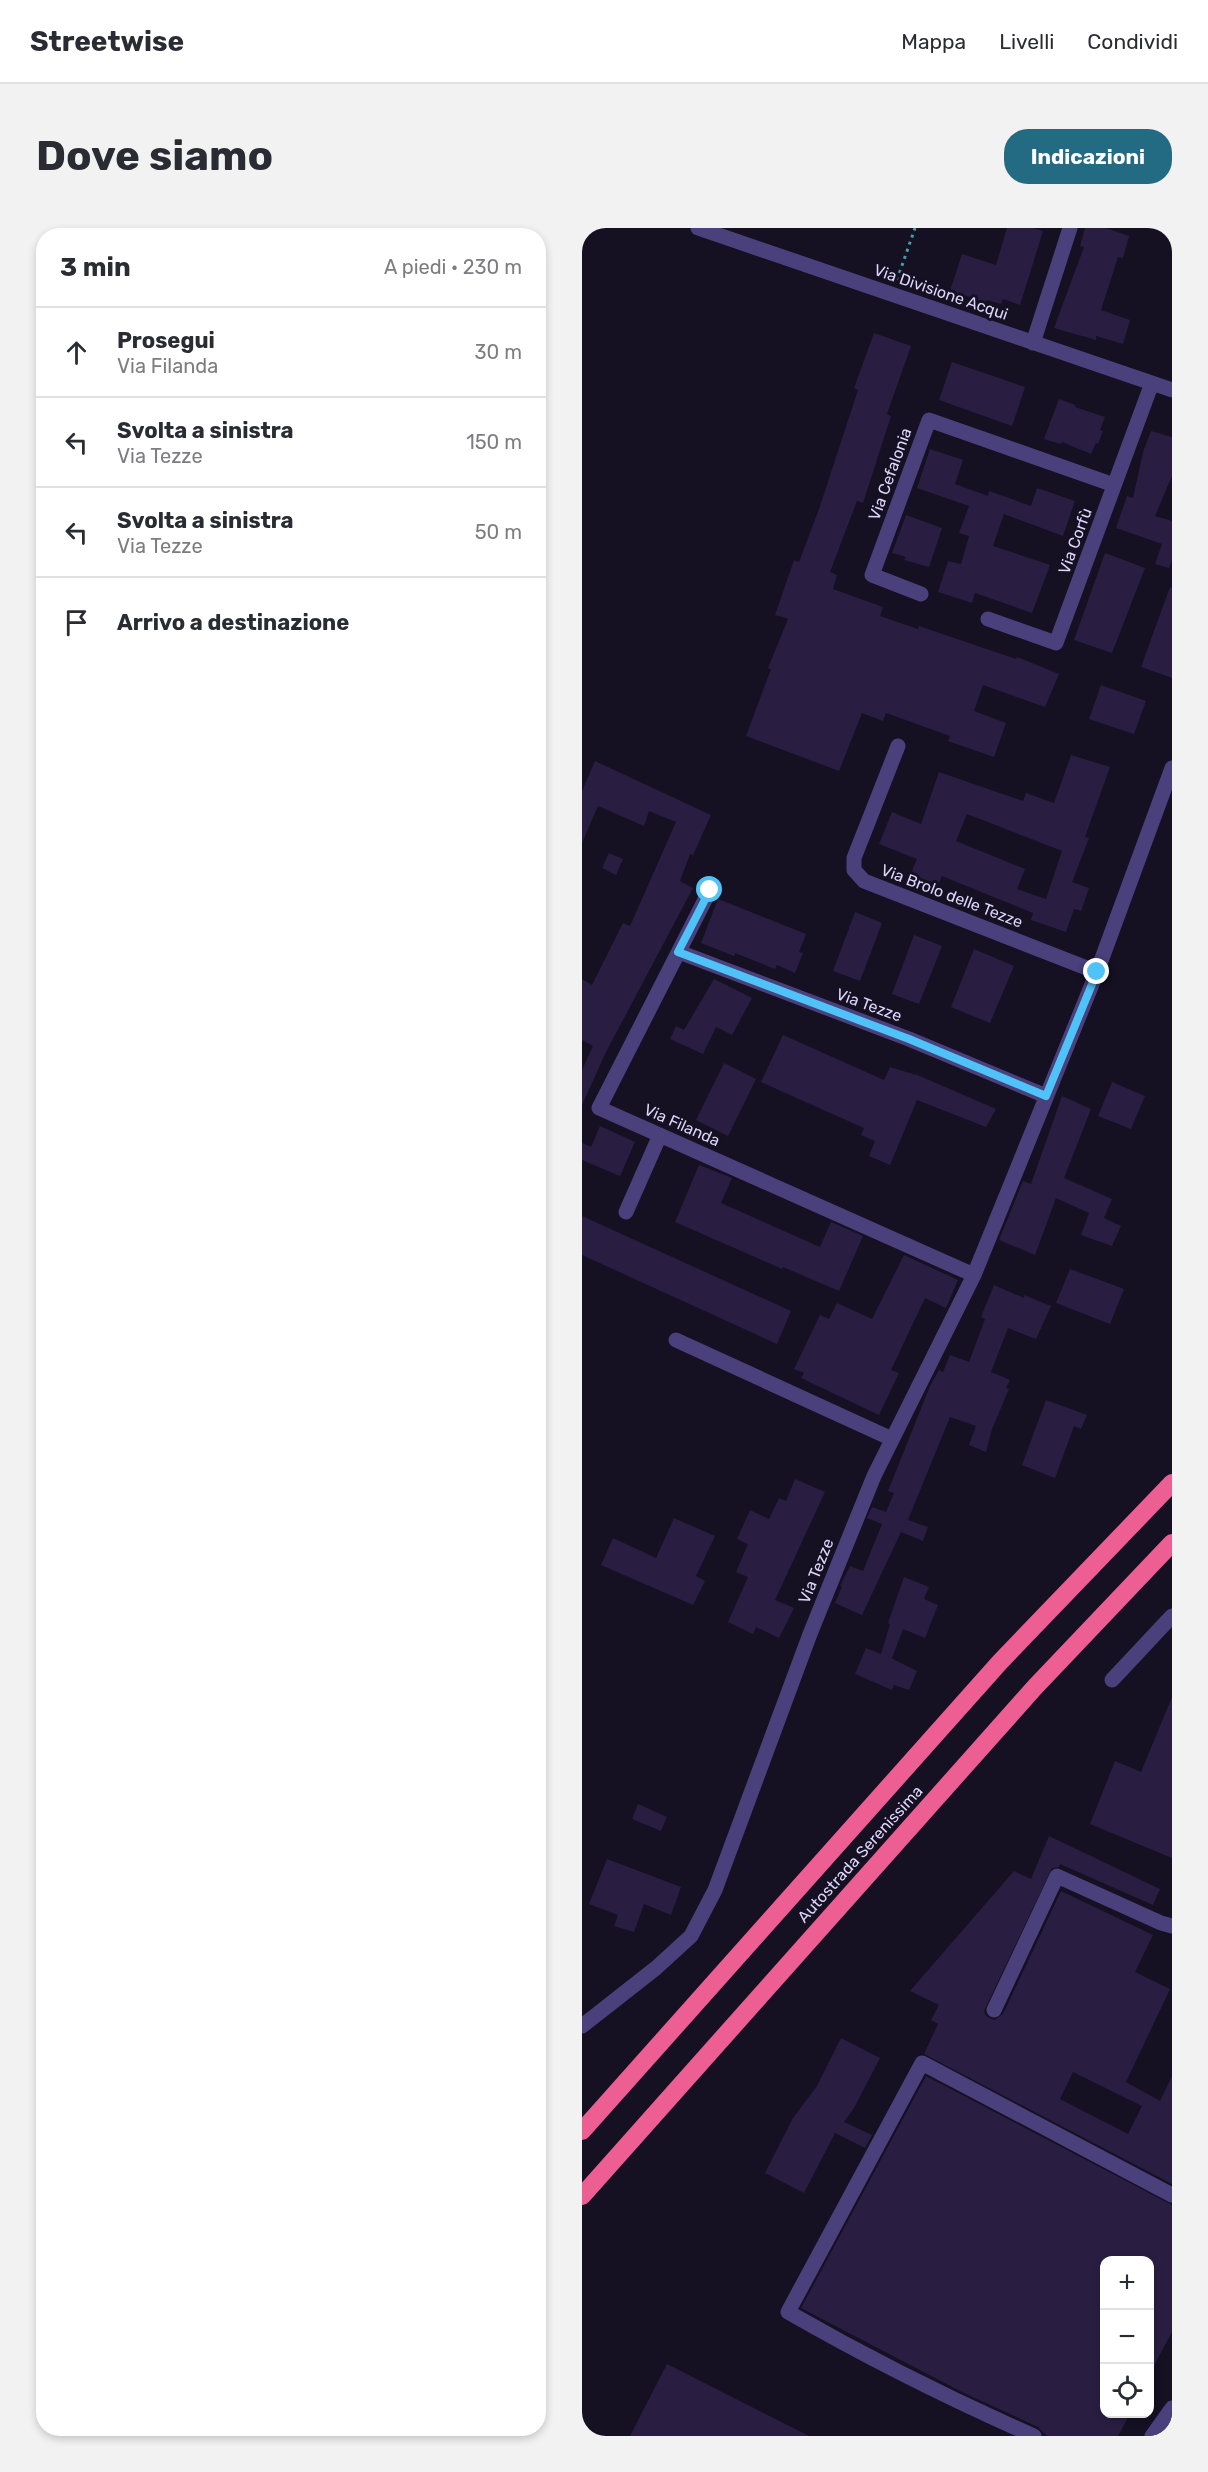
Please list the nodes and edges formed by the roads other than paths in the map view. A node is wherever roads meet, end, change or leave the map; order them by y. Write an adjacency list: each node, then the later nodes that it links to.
1 (698, 228): 3 (street, Via Divisione Acqui)
2 (1070, 228): 3 (street)
3 (1033, 343): 4 (street, Via Divisione Acqui)
4 (1152, 383): 5 (street, Via Divisione Acqui); 6 (street, Via Corfù)
5 (1172, 390)
6 (1114, 485): 7 (street, Via Cefalonia); 8 (street, Via Corfù)
7 (921, 594)
8 (988, 619)
9 (898, 747): 13 (street, Via Brolo delle Tezze)
10 (1172, 768): 13 (street, Via Tezze)
11 (710, 890): 12 (street, Via Filanda)
12 (678, 952): 14 (street, Via Tezze); 15 (street, Via Filanda)
13 (1097, 972): 14 (street, Via Tezze)
14 (1046, 1096): 17 (street, Via Tezze)
15 (660, 1135): 16 (street); 17 (street, Via Filanda)
16 (626, 1212)
17 (974, 1275): 19 (street, Via Tezze)
18 (676, 1340): 19 (street)
19 (892, 1439): 26 (street, Via Tezze)
20 (1172, 1483): 27 (highway, Autostrada Serenissima)
21 (1172, 1543): 29 (highway, Autostrada Serenissima)
22 (1172, 1616): 23 (street)
23 (1112, 1680)
24 (1172, 1926): 25 (street)
25 (994, 2010)
26 (582, 2026)
27 (582, 2131)
28 (1172, 2195): 31 (street)
29 (582, 2196)
30 (1172, 2408): 32 (street)
31 (1034, 2436)
32 (1152, 2436)

